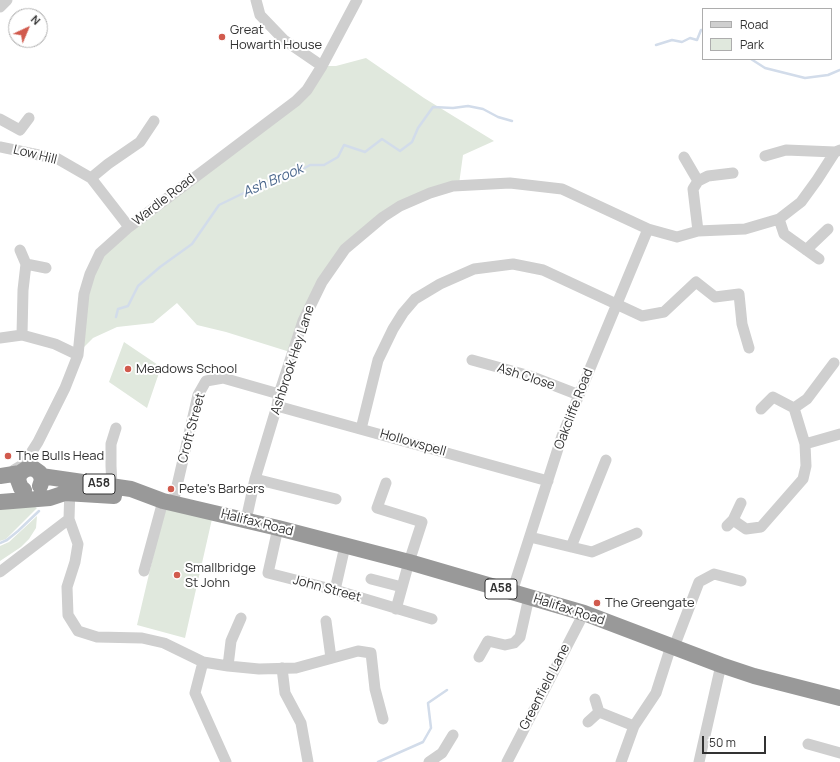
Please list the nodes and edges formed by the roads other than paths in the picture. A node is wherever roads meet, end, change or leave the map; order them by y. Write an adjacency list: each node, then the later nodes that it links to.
1 (7, 0): 4 (street)
2 (256, 0): 5 (street)
3 (357, 0): 5 (street, Wardle Road)
4 (0, 7)
5 (322, 66): 17 (street, Wardle Road)
6 (29, 118): 7 (street)
7 (0, 119)
8 (154, 121): 14 (street)
9 (0, 147): 14 (street, Low Hill)
10 (837, 151): 11 (street); 16 (street)
11 (765, 156)
12 (684, 157): 15 (street)
13 (733, 173): 15 (street)
14 (91, 178): 17 (street, Low Hill)
15 (698, 182): 20 (street)
16 (779, 219): 20 (street, Ashbrook Hey Lane); 22 (street)
17 (129, 228): 30 (street, Wardle Road)
18 (648, 229): 20 (street, Ashbrook Hey Lane); 26 (street, Oakcliffe Road); 33 (street, Ashbrook Hey Lane)
19 (828, 229): 22 (street)
20 (698, 231)
21 (20, 250): 24 (street)
22 (806, 250): 23 (street)
23 (819, 259)
24 (26, 264): 25 (street); 27 (street)
25 (46, 268)
26 (616, 304): 29 (street); 34 (street, Oakcliffe Road); 39 (street)
27 (22, 335): 28 (street); 30 (street)
28 (0, 338)
29 (749, 348)
30 (78, 356): 41 (street, Wardle Road)
31 (472, 360): 34 (street, Ash Close)
32 (834, 363): 36 (street)
33 (279, 394): 35 (street, Ashbrook Hey Lane); 53 (street, Croft Street)
34 (579, 395): 47 (street, Oakcliffe Road)
35 (277, 406): 39 (street, Hollowspell); 46 (street, Ashbrook Hey Lane)
36 (794, 408): 37 (street); 42 (street)
37 (761, 409)
38 (116, 428): 49 (street)
39 (361, 429): 47 (street, Hollowspell)
40 (840, 434): 42 (street)
41 (38, 442): 45 (street, Wardle Road); 45 (street, Wardle Road)
42 (805, 444): 55 (street)
43 (606, 460): 62 (street)
44 (0, 475): 45 (highway, Halifax Road / A58)
45 (31, 475): 50 (highway, Halifax Road / A58); 51 (highway, A58)
46 (255, 479): 52 (street); 57 (street, Ashbrook Hey Lane)
47 (548, 481): 60 (street, Oakcliffe Road)
48 (386, 483): 63 (street)
49 (112, 486): 50 (highway, Halifax Road / A58); 53 (highway, Halifax Road / A58)
50 (68, 489): 53 (highway, Halifax Road / A58); 54 (highway, Halifax Road / A58); 56 (street)
51 (0, 494)
52 (336, 499)
53 (164, 501): 57 (highway, Halifax Road / A58); 64 (street, Croft Street)
54 (0, 502)
55 (741, 503)
56 (70, 519): 65 (street); 80 (street)
57 (246, 520): 58 (highway, Halifax Road / A58)
58 (278, 528): 61 (highway, Halifax Road / A58); 69 (street, John Street)
59 (637, 533): 62 (street)
60 (530, 537): 62 (street); 70 (street, Oakcliffe Road)
61 (345, 546): 63 (highway, Halifax Road / A58); 69 (street)
62 (571, 547)
63 (409, 562): 68 (street); 70 (highway, Halifax Road / A58)
64 (144, 571)
65 (0, 572)
66 (371, 579): 68 (street)
67 (741, 581): 77 (street)
68 (402, 587): 72 (street)
69 (335, 590): 72 (street, John Street)
70 (512, 592): 71 (highway, Halifax Road / A58)
71 (529, 597): 73 (highway, Halifax Road / A58); 78 (street)
72 (396, 609): 75 (street, John Street)
73 (584, 613): 77 (highway, Halifax Road / A58); 96 (street, Greenfield Lane)
74 (241, 618): 82 (street)
75 (432, 619)
76 (326, 621): 79 (street)
77 (673, 647): 81 (highway, Halifax Road / A58); 89 (street)
78 (479, 657)
79 (331, 658): 83 (street); 87 (street)
80 (203, 662): 82 (street); 93 (street)
81 (721, 665): 84 (highway, Halifax Road / A58); 98 (street)
82 (228, 666): 83 (street)
83 (282, 668): 94 (street)
84 (840, 698)
85 (595, 699): 86 (street)
86 (599, 712): 88 (street); 89 (street)
87 (383, 718)
88 (588, 722)
89 (634, 726): 97 (street)
90 (453, 734): 95 (street)
91 (808, 744): 92 (street)
92 (840, 753)
93 (226, 762)
94 (308, 762)
95 (429, 762)
96 (507, 762)
97 (621, 762)
98 (699, 762)

